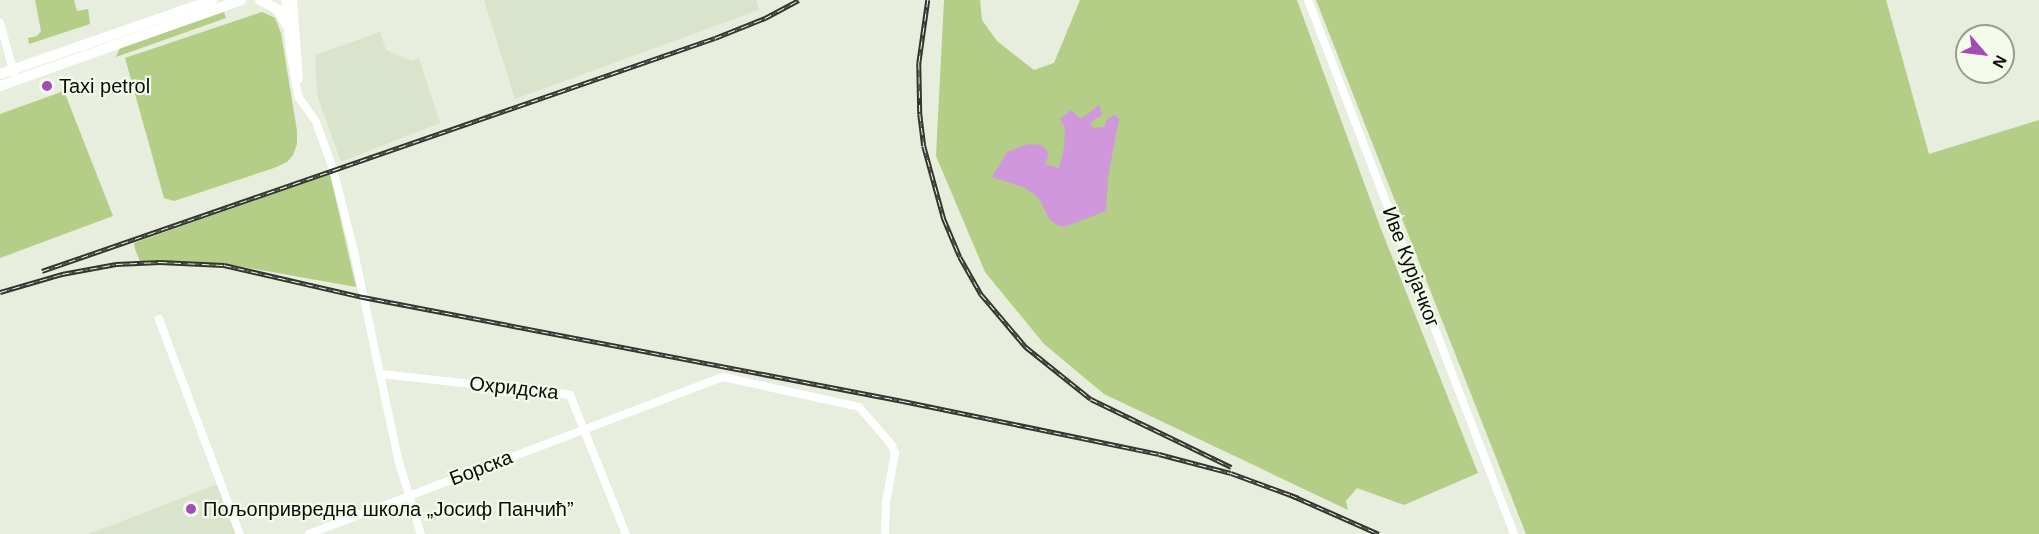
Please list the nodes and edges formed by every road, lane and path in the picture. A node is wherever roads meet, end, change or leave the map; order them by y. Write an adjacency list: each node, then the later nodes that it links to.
1 (212, 0): 10 (main road)
2 (241, 0): 10 (main road)
3 (260, 0): 8 (main road)
4 (285, 0): 8 (street)
5 (292, 0): 12 (street)
6 (1308, 0): 22 (street, Иве Курјачког)
7 (0, 23): 10 (street)
8 (287, 25): 12 (street)
9 (0, 74): 10 (main road)
10 (15, 75): 11 (main road)
11 (0, 86)
12 (298, 96): 14 (street)
13 (159, 319): 17 (street)
14 (381, 374): 15 (street, Охридска); 16 (street)
15 (585, 428): 16 (street, Борска); 20 (street, Охридска); 21 (street, Борска)
16 (408, 496): 18 (street, Борска); 19 (street)
17 (240, 534)
18 (309, 534)
19 (421, 534)
20 (626, 534)
21 (885, 534)
22 (1514, 534)

